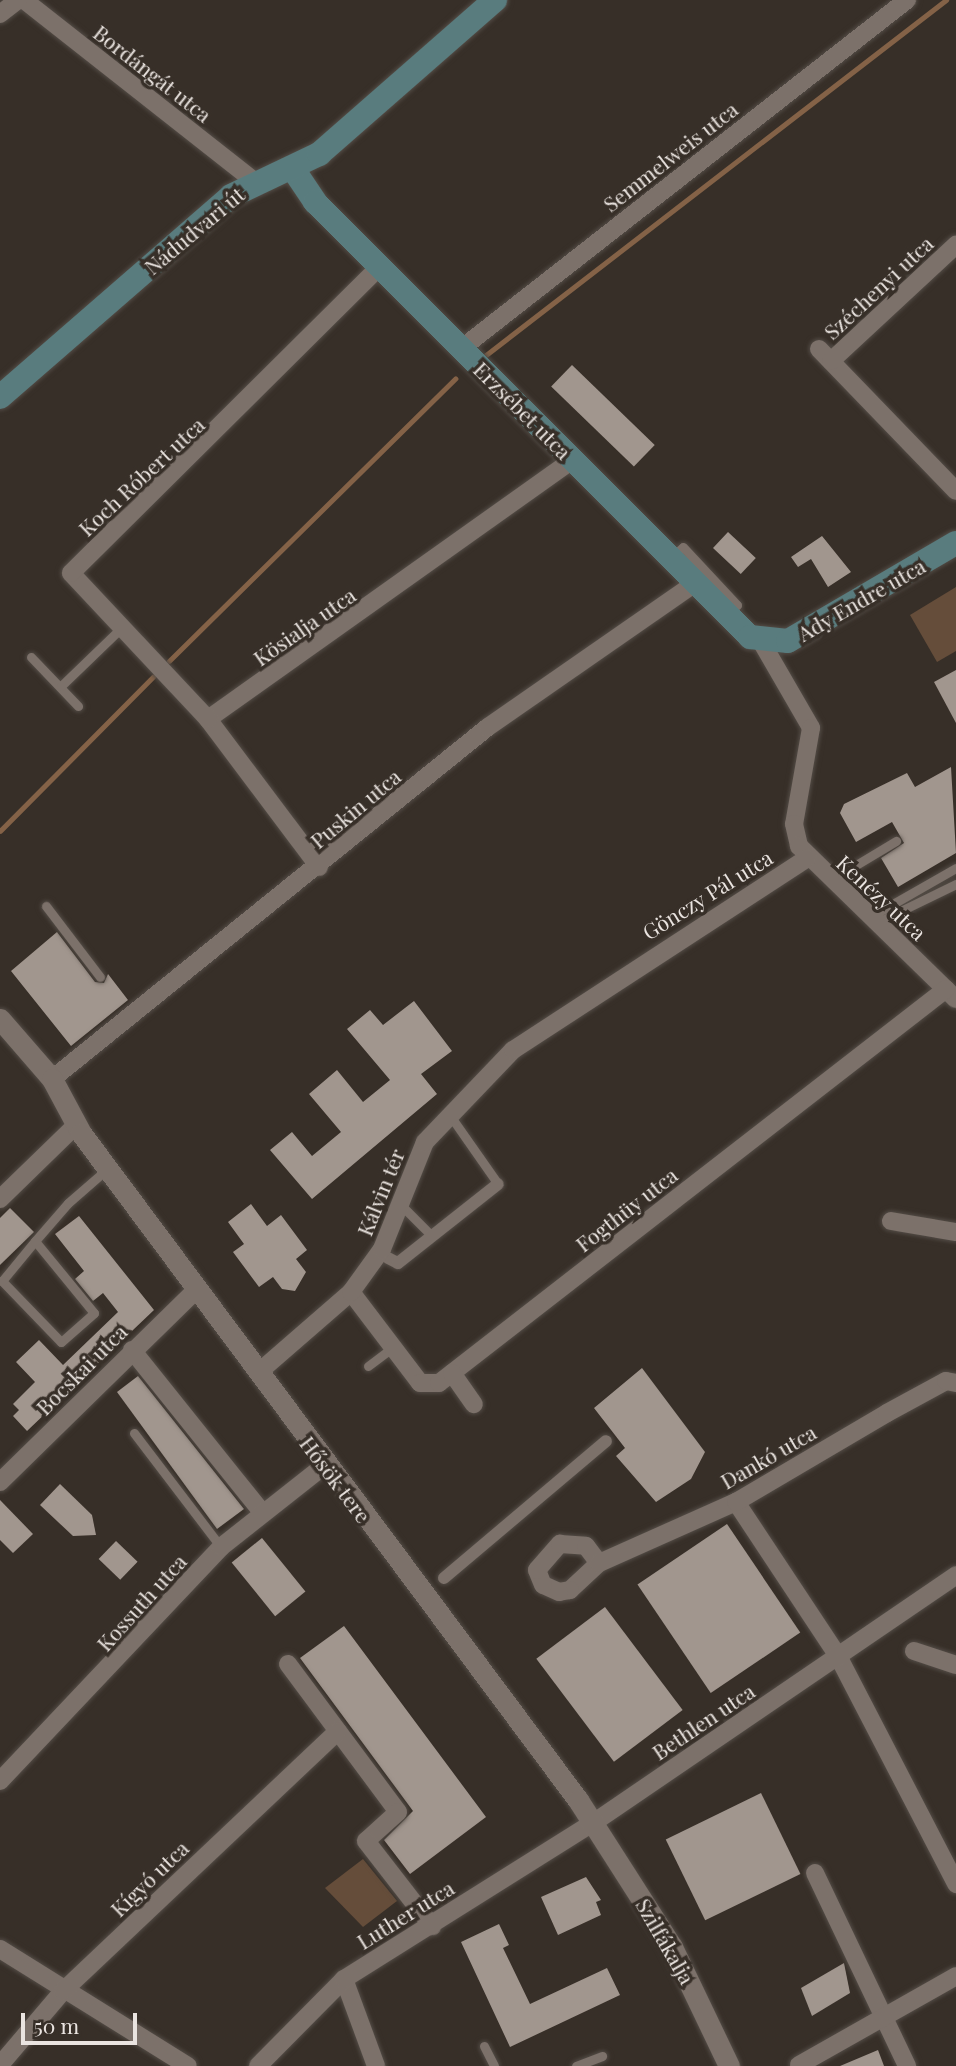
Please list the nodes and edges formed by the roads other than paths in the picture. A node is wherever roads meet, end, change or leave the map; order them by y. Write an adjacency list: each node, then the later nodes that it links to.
1 (18, 0): 5 (street)
2 (24, 0): 7 (street, Bordángát utca)
3 (495, 0): 6 (main road, Nádudvari út)
4 (906, 0): 10 (street, Semmelweis utca)
5 (0, 14)
6 (293, 169): 7 (main road, Nádudvari út); 9 (main road, Erzsébet utca)
7 (254, 181): 11 (main road, Nádudvari út)
8 (956, 245): 13 (street, Széchenyi utca)
9 (380, 267): 10 (main road, Erzsébet utca); 18 (street, Koch Róbert utca)
10 (462, 348): 12 (main road, Erzsébet utca)
11 (0, 397)
12 (574, 459): 15 (main road, Erzsébet utca); 23 (street, Kösialja utca)
13 (956, 491)
14 (956, 543): 19 (main road, Ady Endre utca)
15 (671, 558): 16 (main road, Erzsébet utca); 17 (lane)
16 (695, 583): 17 (main road, Erzsébet utca); 26 (street, Puskin utca)
17 (726, 614): 19 (main road, Erzsébet utca)
18 (122, 627): 21 (lane); 23 (street, Koch Róbert utca)
19 (762, 643): 25 (street, Gönczy Pál utca)
20 (32, 657): 21 (lane)
21 (61, 687): 22 (lane)
22 (78, 706)
23 (208, 719): 26 (street)
24 (897, 841): 28 (lane)
25 (807, 858): 28 (street, Kenézy utca); 36 (street, Gönczy Pál utca)
26 (319, 867): 35 (street, Puskin utca)
27 (956, 868): 31 (lane)
28 (829, 880): 31 (street, Kenézy utca)
29 (956, 884): 31 (lane)
30 (46, 906): 32 (lane)
31 (874, 919): 33 (street, Kenézy utca)
32 (100, 977)
33 (951, 994): 52 (street, Fogthüy utca)
34 (0, 1019): 35 (street, Hősök tere)
35 (52, 1079): 37 (street, Hősök tere)
36 (448, 1112): 39 (lane); 41 (street, Kálvin tér)
37 (78, 1129): 38 (street, Hősök tere); 40 (street)
38 (107, 1169): 45 (lane); 47 (street, Hősök tere)
39 (498, 1184): 44 (street)
40 (0, 1199)
41 (400, 1204): 44 (lane); 48 (street, Kálvin tér)
42 (891, 1221): 43 (street)
43 (956, 1232)
44 (432, 1236): 46 (street)
45 (35, 1241): 45 (lane)
46 (388, 1258)
47 (196, 1290): 50 (street, Bocskai utca); 53 (street, Hősök tere)
48 (351, 1292): 49 (street, Fogthüy utca); 53 (street, Kálvin tér)
49 (393, 1347): 51 (lane); 52 (street, Fogthüy utca)
50 (132, 1350): 59 (street, Bocskai utca); 61 (street)
51 (368, 1366)
52 (454, 1371): 55 (street)
53 (259, 1372): 58 (street, Hősök tere)
54 (956, 1383): 60 (street, Dankó utca)
55 (474, 1404)
56 (134, 1433): 62 (lane)
57 (606, 1441): 65 (street)
58 (325, 1465): 61 (street, Kossuth utca); 72 (street, Hősök tere)
59 (0, 1482)
60 (736, 1503): 63 (street, Dankó utca); 67 (street)
61 (260, 1510): 62 (street, Kossuth utca)
62 (221, 1547): 71 (street, Kossuth utca)
63 (598, 1563)
64 (956, 1575): 67 (street, Bethlen utca)
65 (444, 1578)
66 (914, 1651): 69 (street)
67 (838, 1656): 72 (street, Bethlen utca); 74 (street)
68 (288, 1664): 70 (street)
69 (956, 1665)
70 (338, 1731): 75 (street); 79 (street, Kígyó utca)
71 (0, 1781)
72 (593, 1822): 75 (street, Luther utca); 89 (street, Szilfákalja)
73 (815, 1873): 80 (street)
74 (956, 1884)
75 (432, 1926): 78 (street, Luther utca)
76 (0, 1949): 79 (street)
77 (956, 1976): 80 (street)
78 (344, 1979): 85 (street, Luther utca); 86 (street)
79 (63, 1991): 83 (street, Kígyó utca); 84 (street)
80 (884, 2014): 90 (street); 91 (street)
81 (484, 2046): 87 (lane)
82 (602, 2056): 88 (lane)
83 (0, 2065)
84 (188, 2066)
85 (258, 2066)
86 (376, 2066)
87 (494, 2066)
88 (576, 2066)
89 (729, 2066)
90 (799, 2066)
91 (907, 2066)

